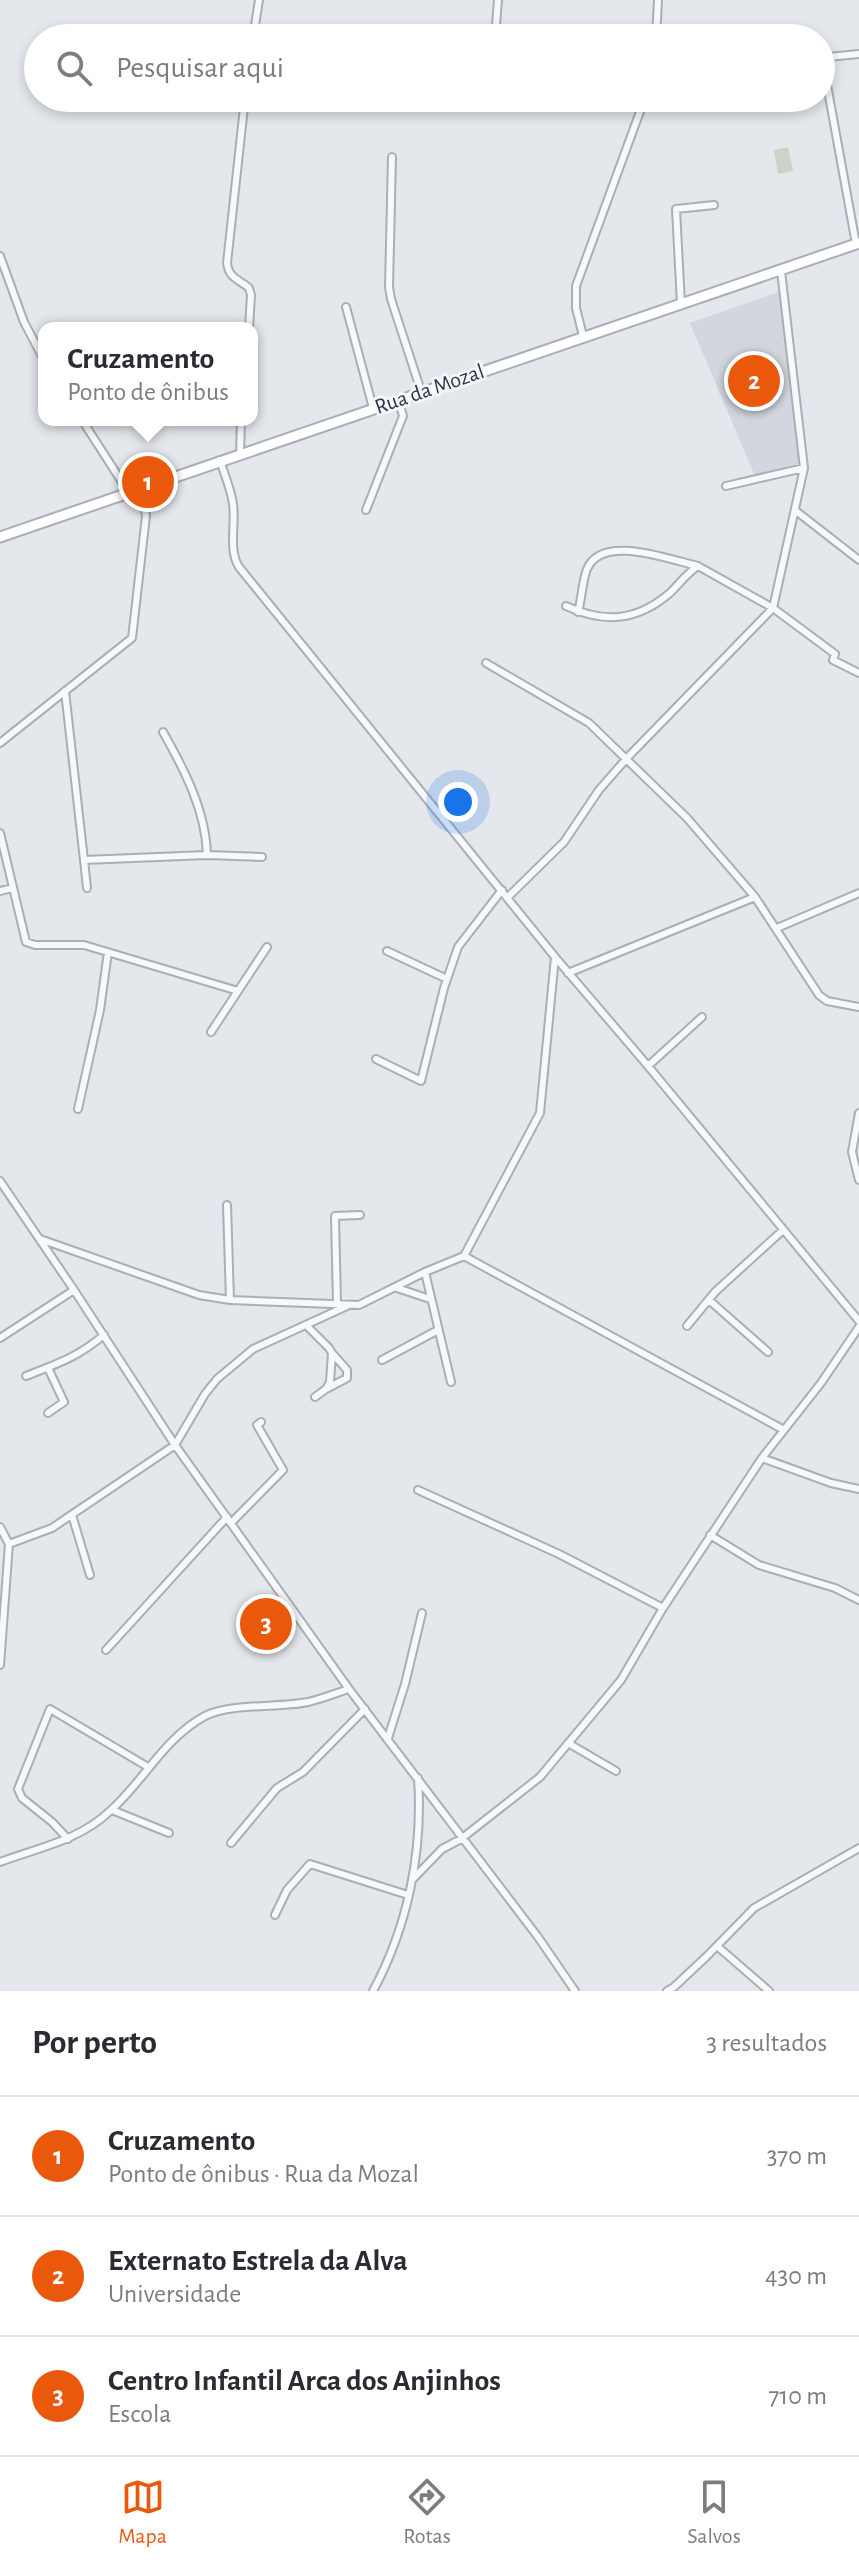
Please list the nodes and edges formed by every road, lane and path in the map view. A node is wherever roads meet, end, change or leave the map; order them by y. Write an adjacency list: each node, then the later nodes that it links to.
1 (259, 0): 4 (street)
2 (498, 0): 5 (street)
3 (658, 0): 6 (street)
4 (255, 24)
5 (496, 24)
6 (657, 24)
7 (859, 54): 8 (street)
8 (835, 56)
9 (243, 112): 19 (street)
10 (640, 112): 20 (street)
11 (832, 112): 14 (street)
12 (392, 157): 22 (street)
13 (714, 205): 17 (street)
14 (857, 244): 16 (main road, Rua da Mozal)
15 (0, 256): 21 (street)
16 (781, 271): 17 (main road, Rua da Mozal); 29 (street)
17 (681, 304): 20 (main road, Rua da Mozal)
18 (346, 307): 24 (street)
19 (249, 322)
20 (583, 336): 22 (main road, Rua da Mozal)
21 (38, 349)
22 (421, 391): 23 (main road, Rua da Mozal)
23 (398, 399): 24 (main road, Rua da Mozal); 33 (street)
24 (373, 408): 27 (main road, Rua da Mozal)
25 (86, 426): 32 (street)
26 (241, 426): 27 (street)
27 (240, 454): 28 (main road, Rua da Mozal)
28 (220, 460): 31 (main road, Rua da Mozal); 53 (street)
29 (804, 468): 30 (street); 34 (street)
30 (726, 486)
31 (141, 488): 32 (main road, Rua da Mozal); 43 (street)
32 (129, 493): 35 (main road, Rua da Mozal)
33 (366, 510)
34 (796, 511): 36 (street); 39 (street)
35 (0, 537)
36 (859, 560)
37 (698, 566): 39 (street); 40 (street); 40 (street)
38 (566, 606): 40 (street)
39 (773, 608): 42 (street); 46 (street)
40 (578, 612)
41 (486, 663): 46 (street)
42 (859, 673)
43 (65, 691): 45 (street); 50 (street)
44 (163, 732): 48 (street)
45 (0, 743)
46 (627, 758): 56 (street); 57 (street)
47 (0, 833): 51 (street)
48 (207, 855): 49 (street); 50 (street)
49 (262, 857)
50 (84, 860): 52 (street)
51 (13, 888): 54 (street); 61 (street)
52 (87, 888)
53 (502, 890): 56 (street); 64 (street)
54 (0, 891)
55 (859, 893): 58 (street)
56 (508, 897): 62 (street)
57 (755, 897): 58 (street); 63 (street)
58 (777, 928): 66 (street)
59 (267, 947): 65 (street)
60 (387, 951): 64 (street)
61 (108, 952): 65 (street); 71 (street)
62 (555, 957): 63 (street); 79 (street)
63 (568, 973): 70 (street)
64 (447, 979): 69 (street)
65 (238, 991): 68 (street)
66 (859, 1007)
67 (702, 1017): 70 (street)
68 (211, 1032)
69 (376, 1059)
70 (648, 1066): 77 (street)
71 (78, 1109)
72 (859, 1113): 73 (street)
73 (859, 1180)
74 (0, 1181): 78 (street)
75 (227, 1205): 84 (street)
76 (360, 1215): 86 (street)
77 (783, 1230): 85 (street); 88 (street)
78 (40, 1239): 82 (street); 84 (street)
79 (464, 1256): 80 (street); 105 (street)
80 (425, 1272): 81 (street); 83 (street)
81 (397, 1288): 83 (street); 87 (street)
82 (74, 1290): 93 (street); 94 (street)
83 (430, 1299): 92 (street)
84 (230, 1300): 86 (street)
85 (709, 1300): 90 (street); 95 (street)
86 (337, 1304): 87 (street)
87 (350, 1305): 89 (street)
88 (859, 1321)
89 (306, 1325): 96 (street); 106 (street)
90 (687, 1326)
91 (859, 1327): 105 (street)
92 (438, 1330): 97 (street); 100 (street)
93 (104, 1335): 98 (street); 106 (street)
94 (0, 1338)
95 (768, 1352)
96 (332, 1353): 101 (street); 101 (street)
97 (382, 1360)
98 (48, 1368): 99 (street); 103 (street)
99 (26, 1376)
100 (451, 1382)
101 (326, 1389): 102 (street)
102 (315, 1397)
103 (48, 1413)
104 (261, 1422): 111 (street)
105 (784, 1430): 107 (street)
106 (175, 1445): 110 (street); 111 (street)
107 (762, 1458): 108 (street); 113 (street)
108 (859, 1489)
109 (418, 1490): 117 (street)
110 (72, 1515): 114 (street); 115 (street)
111 (229, 1520): 119 (street); 121 (street)
112 (0, 1527): 114 (street)
113 (710, 1535): 116 (street); 117 (street)
114 (9, 1544): 120 (street)
115 (90, 1575)
116 (859, 1600)
117 (663, 1608): 124 (street)
118 (422, 1613): 123 (street)
119 (106, 1650)
120 (0, 1665)
121 (349, 1689): 122 (street); 125 (street)
122 (365, 1709): 123 (street); 132 (street)
123 (388, 1738): 127 (street)
124 (568, 1743): 126 (street); 131 (street)
125 (148, 1767): 128 (street); 130 (street)
126 (616, 1771)
127 (418, 1778): 131 (street); 135 (street)
128 (112, 1810): 129 (street); 130 (street)
129 (169, 1833)
130 (68, 1839): 134 (street)
131 (461, 1839): 135 (street); 142 (street)
132 (231, 1843)
133 (859, 1848): 138 (street)
134 (0, 1862)
135 (412, 1880): 136 (street)
136 (408, 1895): 137 (street); 139 (street)
137 (275, 1915)
138 (717, 1946): 140 (street); 144 (street)
139 (374, 1989): 141 (street)
140 (676, 1989): 143 (street)
141 (385, 1991)
142 (575, 1991)
143 (667, 1991)
144 (769, 1991)

